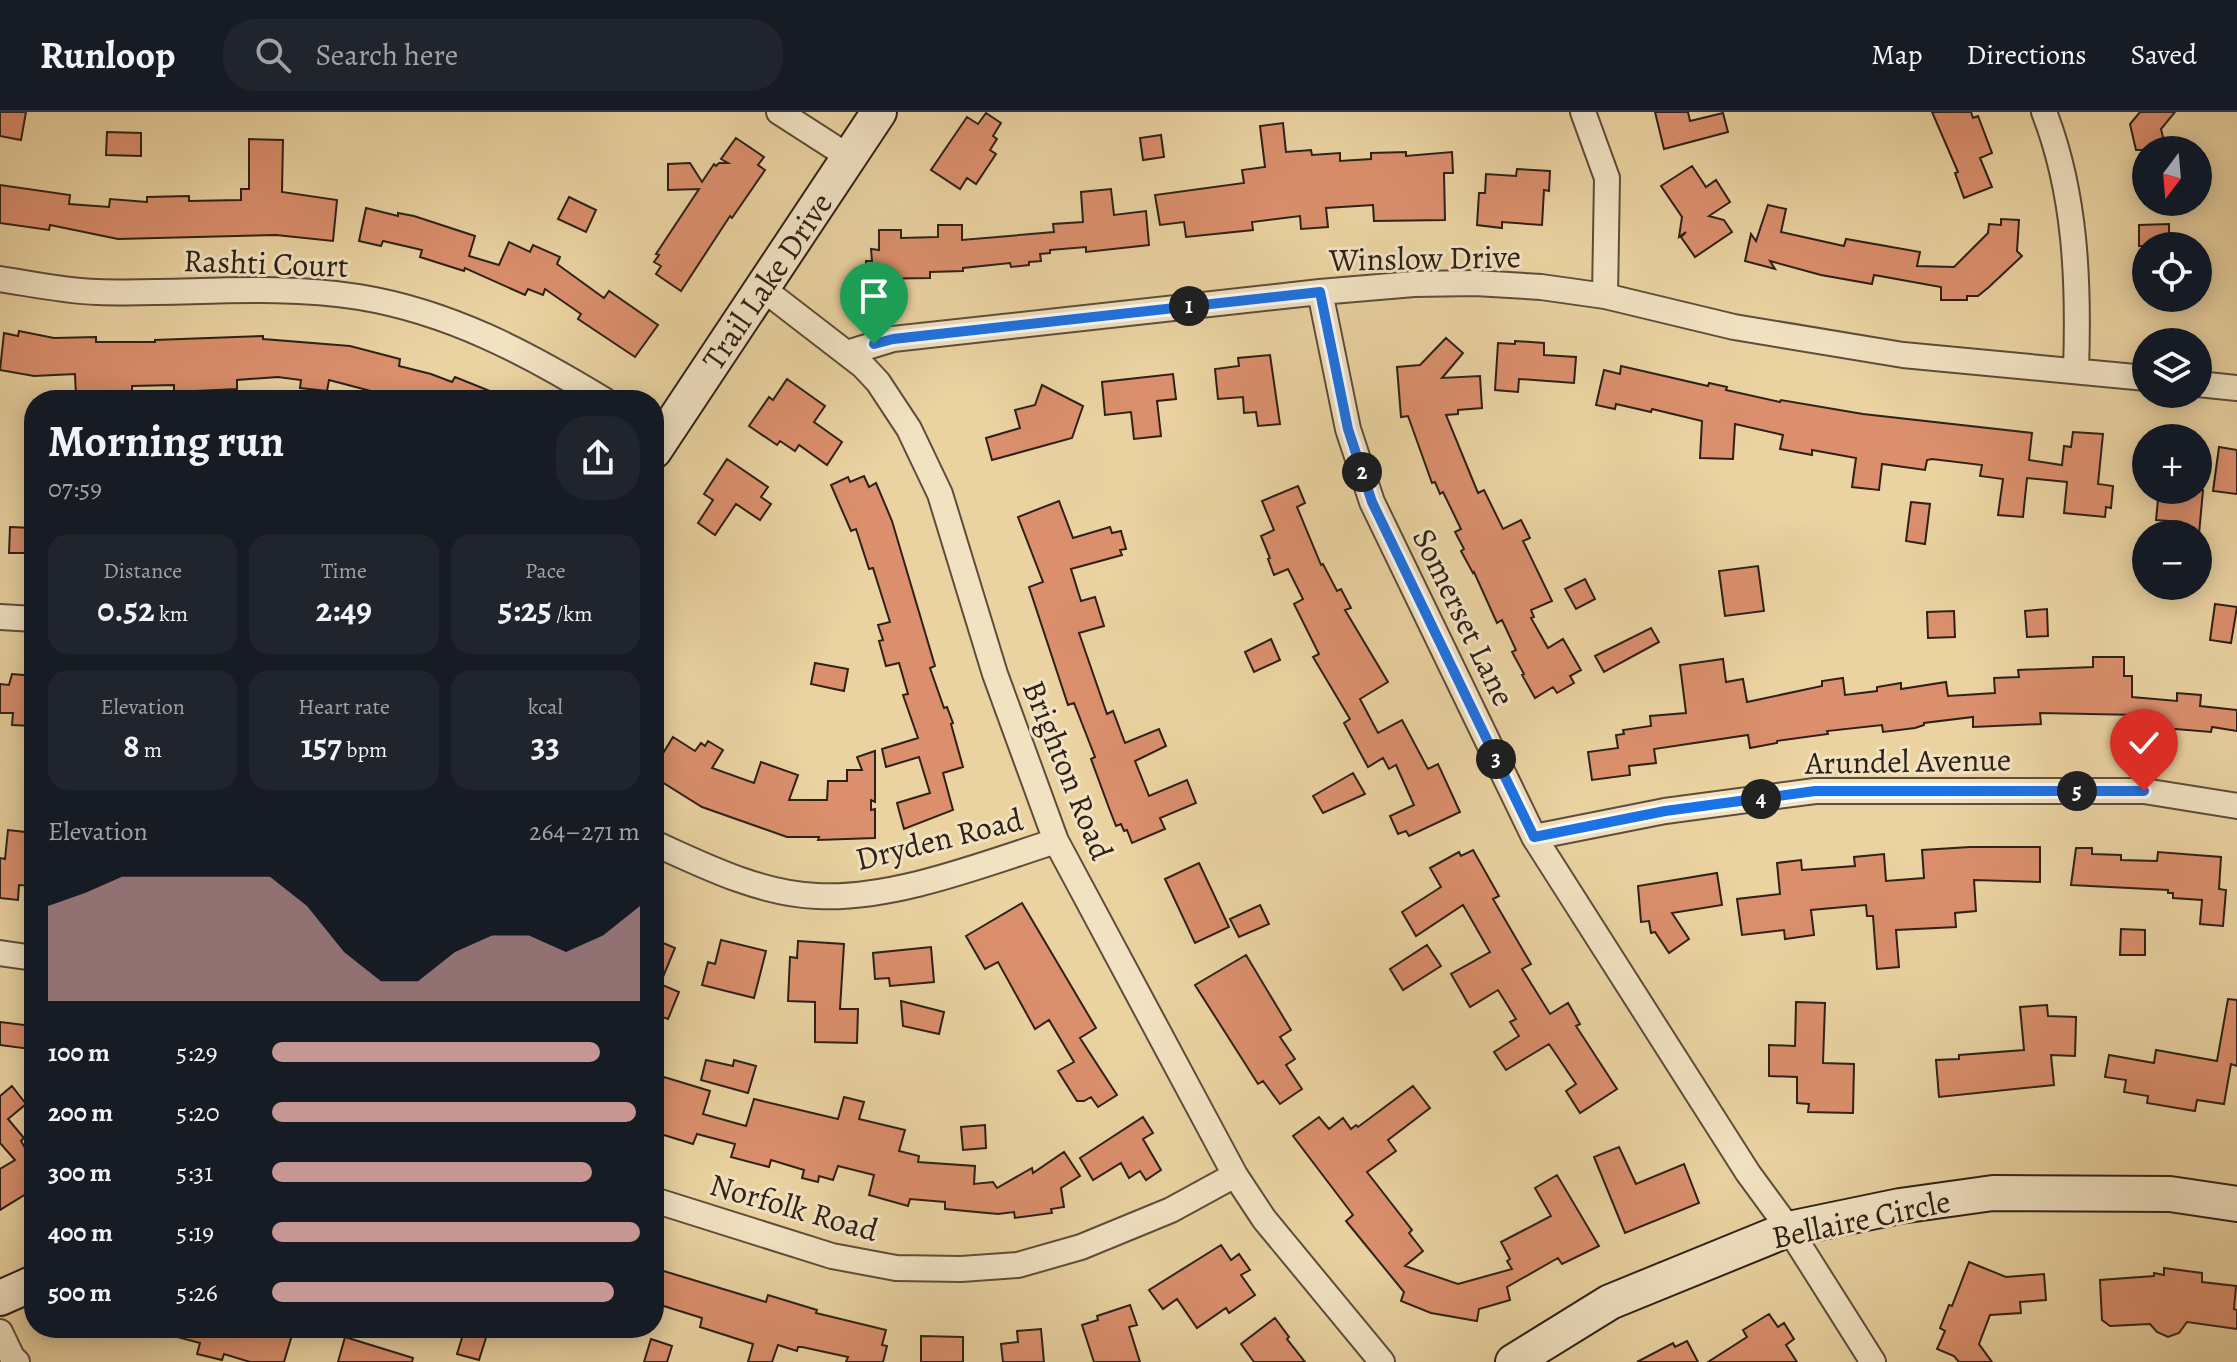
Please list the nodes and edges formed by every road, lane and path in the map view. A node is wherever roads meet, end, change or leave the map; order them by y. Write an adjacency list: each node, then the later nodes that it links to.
1 (779, 112): 5 (street)
2 (879, 112): 5 (street, Trail Lake Drive)
3 (1583, 112): 9 (street)
4 (2044, 112): 11 (street)
5 (849, 157): 7 (street, Trail Lake Drive)
6 (0, 279): 15 (street, Rashti Court)
7 (762, 288): 10 (street, Brighton Road); 16 (street, Trail Lake Drive)
8 (1320, 292): 9 (street, Winslow Drive); 10 (street, Winslow Drive); 20 (street, Somerset Lane)
9 (1605, 296): 11 (street, Winslow Drive)
10 (847, 353): 21 (street, Brighton Road)
11 (2076, 370): 12 (street, Winslow Drive)
12 (2132, 376)
13 (2212, 385): 14 (street)
14 (2237, 388)
15 (587, 390)
16 (664, 429)
17 (0, 617): 18 (street)
18 (24, 618)
19 (2237, 806): 20 (street, Arundel Avenue)
20 (1534, 837): 28 (street, Somerset Lane)
21 (1056, 841): 22 (street, Dryden Road); 25 (street, Brighton Road)
22 (664, 847)
23 (0, 953): 24 (street)
24 (24, 957)
25 (1235, 1175): 26 (street, Norfolk Road); 34 (street, Brighton Road)
26 (664, 1203)
27 (2237, 1204): 28 (street, Bellaire Circle)
28 (1789, 1229): 35 (street, Bellaire Circle); 36 (street, Somerset Lane)
29 (24, 1287): 30 (street)
30 (0, 1298): 31 (street)
31 (0, 1305)
32 (0, 1332): 33 (street)
33 (17, 1362)
34 (1382, 1362)
35 (1513, 1362)
36 (1873, 1362)

